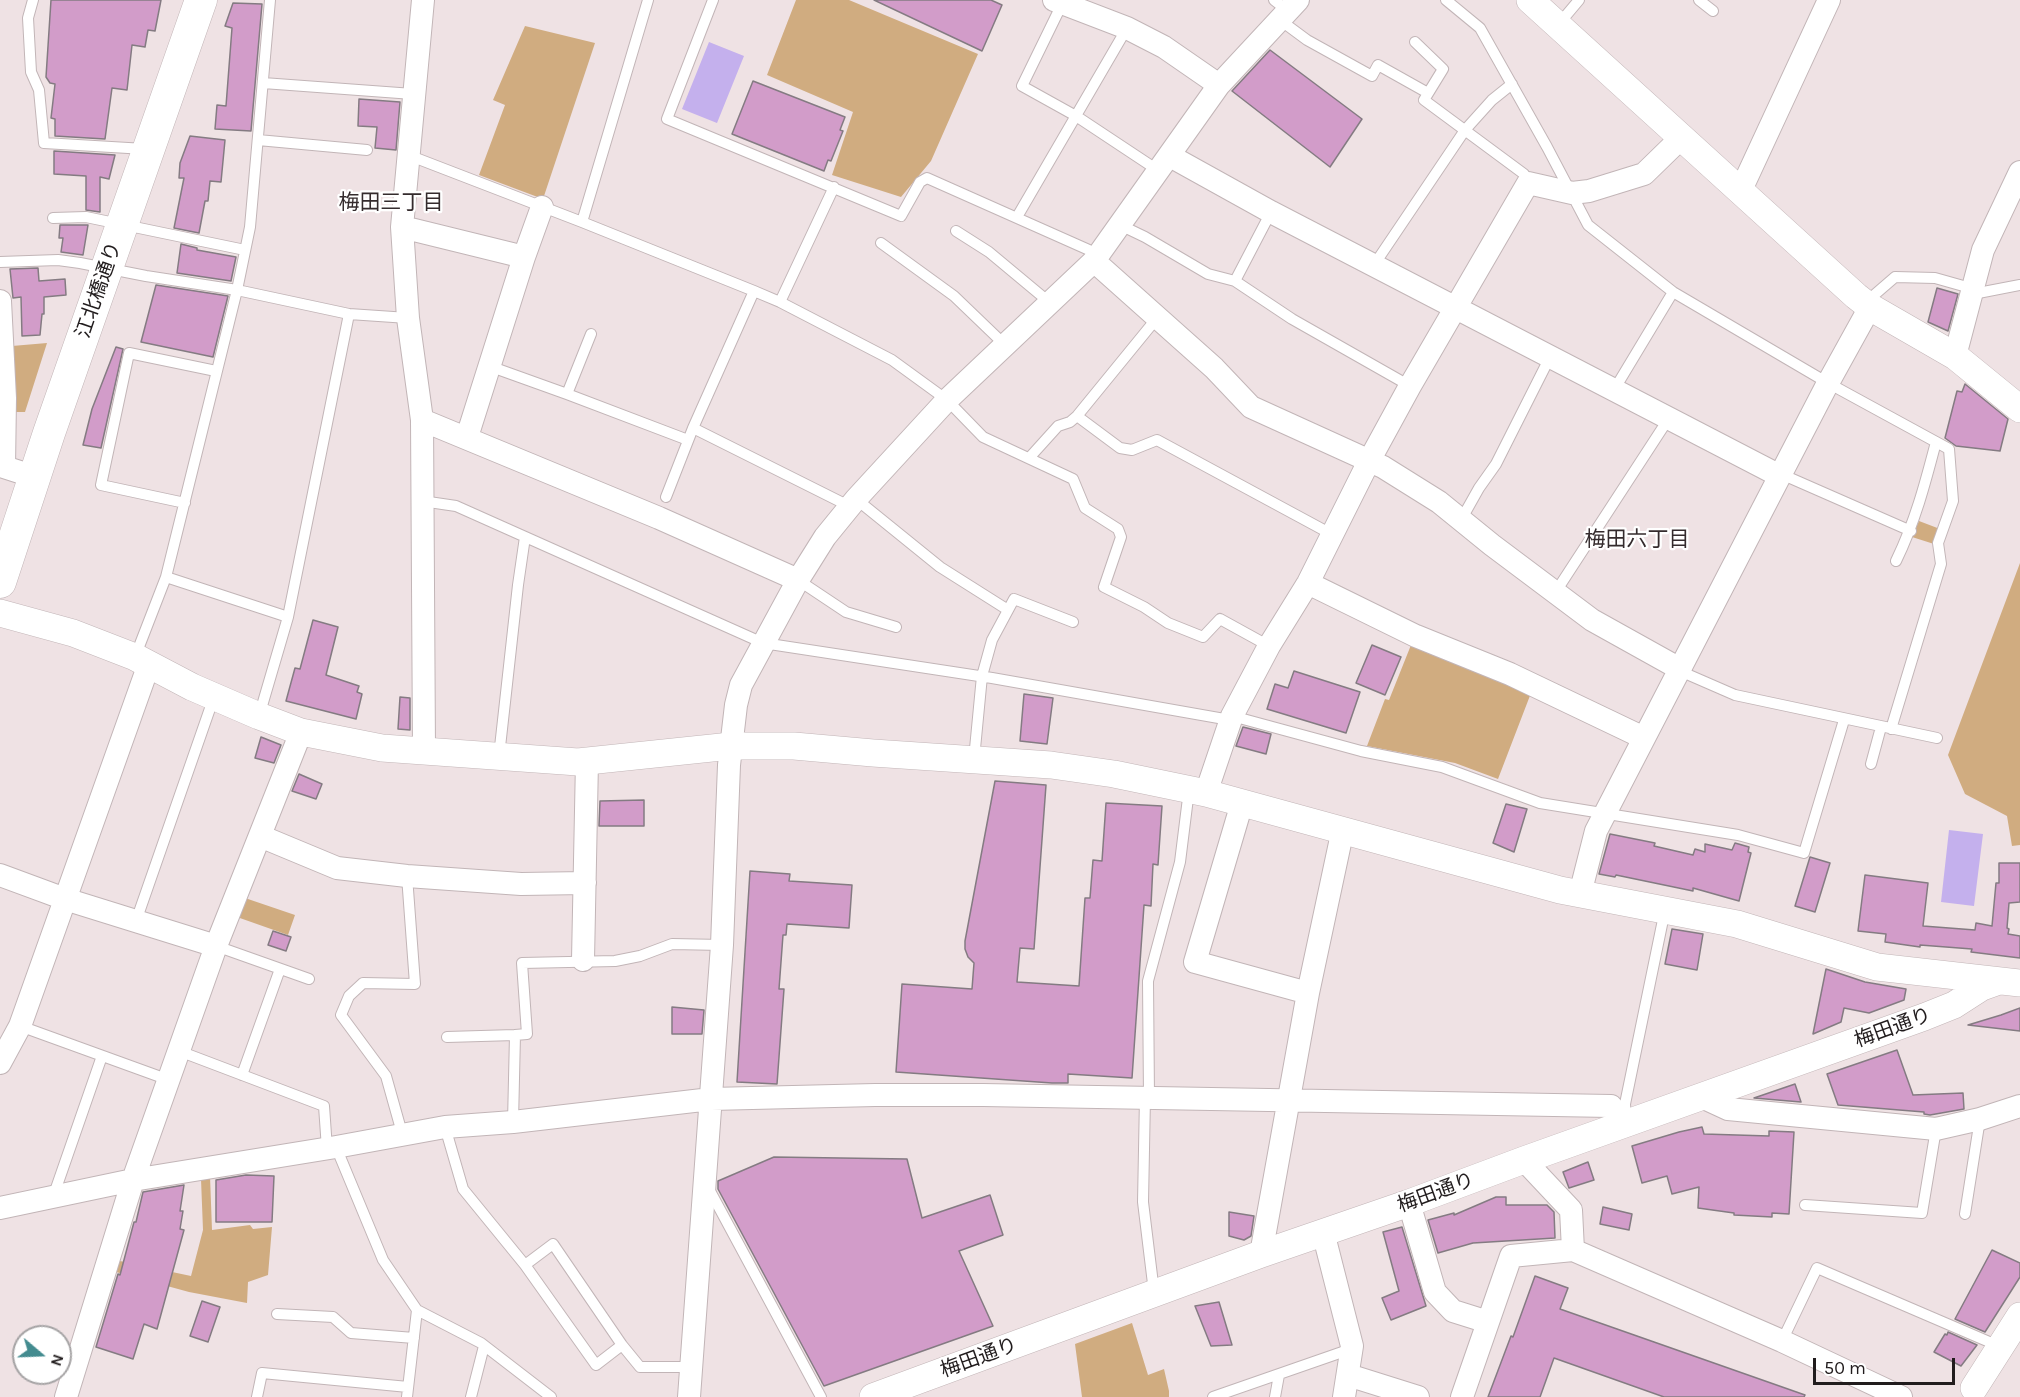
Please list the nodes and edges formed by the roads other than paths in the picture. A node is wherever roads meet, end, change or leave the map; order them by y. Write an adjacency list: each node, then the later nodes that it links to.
1 (33, 0): 27 (lane)
2 (201, 0): 27 (main road, 江北橋通り)
3 (270, 0): 18 (lane)
4 (423, 0): 22 (street)
5 (648, 0): 41 (lane)
6 (713, 0): 33 (lane)
7 (1446, 0): 19 (lane)
8 (1530, 0): 15 (street)
9 (1579, 0): 15 (lane)
10 (1699, 0): 14 (lane)
11 (1829, 0): 34 (street)
12 (1058, 2): 16 (street); 23 (lane)
13 (1285, 8): 20 (street); 21 (lane)
14 (1713, 10)
15 (1558, 26): 25 (street)
16 (1126, 28): 20 (street); 23 (lane)
17 (1415, 42): 21 (lane)
18 (263, 82): 22 (lane); 26 (lane)
19 (1512, 84): 24 (lane); 35 (lane)
20 (1219, 85): 30 (street)
21 (1428, 93): 24 (lane)
22 (413, 94): 29 (street)
23 (1076, 116): 30 (lane); 39 (lane)
24 (1465, 130): 32 (lane); 51 (lane)
25 (1681, 138): 34 (street); 35 (street)
26 (258, 140): 28 (lane); 47 (lane)
27 (149, 149): 43 (main road, 江北橋通り)
28 (367, 150)
29 (408, 155): 37 (lane); 44 (street)
30 (1164, 163): 38 (street); 42 (street)
31 (2020, 172): 36 (street)
32 (1528, 183): 35 (street); 62 (street)
33 (834, 188): 39 (lane); 60 (lane)
34 (1740, 192): 63 (street)
35 (1572, 193): 57 (lane)
36 (2015, 196): 58 (street)
37 (542, 207): 41 (lane); 48 (street)
38 (1271, 212): 51 (street); 53 (lane)
39 (1017, 217): 49 (lane)
40 (54, 218): 43 (lane)
41 (582, 222): 56 (lane)
42 (1118, 224): 49 (street); 53 (lane)
43 (121, 225): 47 (lane); 52 (main road, 江北橋通り)
44 (402, 227): 48 (street); 65 (street)
45 (956, 231): 61 (lane)
46 (881, 243): 68 (lane)
47 (245, 250): 55 (lane)
48 (524, 257): 71 (street)
49 (1094, 261): 61 (street); 66 (street)
50 (0, 262): 52 (lane)
51 (1374, 266): 62 (street)
52 (107, 268): 55 (lane); 90 (main road, 江北橋通り)
53 (1235, 281): 74 (lane)
54 (2020, 285): 58 (lane)
55 (237, 290): 64 (lane); 72 (lane)
56 (754, 291): 60 (lane); 83 (lane)
57 (1673, 292): 73 (lane); 75 (lane)
58 (1973, 292): 63 (lane); 69 (street)
59 (0, 301): 77 (street)
60 (780, 302): 78 (lane)
61 (1049, 302): 68 (street)
62 (1455, 307): 70 (street); 74 (street)
63 (1870, 307): 69 (street); 73 (street)
64 (349, 314): 65 (lane); 107 (lane)
65 (408, 318): 82 (street)
66 (1157, 318): 80 (lane); 88 (street)
67 (591, 334): 76 (lane)
68 (1005, 345): 78 (street)
69 (1955, 356): 79 (street)
70 (1550, 357): 75 (street); 95 (lane)
71 (489, 366): 76 (lane); 84 (street)
72 (216, 371): 93 (lane); 93 (lane)
73 (1828, 383): 86 (lane); 89 (street)
74 (1410, 386): 88 (street)
75 (1614, 390): 81 (street)
76 (567, 394): 85 (lane)
77 (3, 397): 90 (street)
78 (947, 400): 87 (lane); 94 (street)
79 (2020, 409)
80 (1077, 416): 87 (lane); 97 (lane)
81 (1669, 418): 89 (street); 104 (lane)
82 (422, 420): 84 (street); 92 (street)
83 (693, 428): 85 (lane); 94 (lane)
84 (466, 437): 102 (street)
85 (688, 440): 91 (lane)
86 (1936, 442): 96 (lane); 119 (lane)
87 (1030, 457): 111 (lane)
88 (1369, 461): 95 (street); 97 (street)
89 (1781, 475): 96 (lane); 113 (street)
90 (35, 477): 100 (main road, 江北橋通り)
91 (666, 497)
92 (422, 501): 98 (lane); 124 (street)
93 (185, 503): 101 (lane)
94 (852, 503): 102 (street); 105 (lane)
95 (1461, 520): 104 (street)
96 (1911, 531): 99 (lane)
97 (1333, 535): 103 (street)
98 (525, 537): 110 (lane); 125 (lane)
99 (1896, 561)
100 (3, 562)
101 (166, 577): 107 (lane); 112 (lane)
102 (798, 580): 109 (lane); 110 (street)
103 (1308, 583): 111 (street); 121 (street)
104 (1555, 593): 113 (street)
105 (1008, 610): 108 (lane); 114 (lane)
106 (0, 613): 112 (street)
107 (288, 617): 116 (lane)
108 (1073, 622)
109 (896, 627)
110 (763, 643): 114 (lane); 123 (street)
111 (1269, 646): 117 (street)
112 (142, 661): 115 (street); 138 (street)
113 (1680, 669): 118 (lane); 121 (street)
114 (982, 676): 117 (lane); 126 (lane)
115 (214, 696): 116 (street); 140 (lane)
116 (259, 716): 120 (street)
117 (1231, 718): 129 (street); 131 (lane)
118 (1844, 720): 119 (lane); 131 (lane)
119 (1886, 728): 122 (lane); 128 (lane)
120 (301, 732): 124 (street); 133 (street)
121 (1644, 738): 131 (street)
122 (1936, 738)
123 (731, 746): 126 (street); 127 (street); 141 (street)
124 (424, 750): 125 (street)
125 (499, 756): 127 (street)
126 (974, 759): 129 (street)
127 (587, 761): 136 (street)
128 (1871, 764)
129 (1198, 791): 130 (street); 156 (lane)
130 (1242, 802): 132 (street); 147 (street)
131 (1605, 813): 137 (street)
132 (1343, 829): 137 (street); 147 (street)
133 (260, 836): 135 (street); 142 (street)
134 (0, 875): 138 (street)
135 (407, 876): 136 (street); 166 (lane)
136 (585, 883): 143 (street)
137 (1580, 894): 139 (street)
138 (65, 899): 140 (street); 148 (street)
139 (1666, 909): 146 (street); 163 (lane)
140 (136, 921): 142 (street)
141 (722, 945): 143 (lane); 158 (street)
142 (216, 946): 144 (lane); 151 (street)
143 (583, 960): 149 (lane)
144 (280, 969): 145 (lane); 154 (lane)
145 (309, 979)
146 (2008, 982): 157 (street, 梅田通り)
147 (1308, 993): 159 (street)
148 (20, 1026): 152 (lane); 153 (street)
149 (515, 1035): 150 (lane); 162 (lane)
150 (447, 1037)
151 (179, 1051): 154 (lane); 155 (street)
152 (102, 1056): 155 (lane); 171 (lane)
153 (0, 1063)
154 (242, 1075): 167 (lane)
155 (169, 1080): 169 (street)
156 (1147, 1097): 158 (street); 159 (street); 180 (lane)
157 (1702, 1097): 163 (street, 梅田通り); 165 (street)
158 (711, 1099): 162 (street); 170 (street)
159 (1288, 1101): 163 (street); 178 (street)
160 (2020, 1106): 161 (street)
161 (1980, 1119): 165 (street); 175 (lane)
162 (513, 1122): 164 (street)
163 (1626, 1123): 168 (street, 梅田通り)
164 (445, 1127): 166 (street); 179 (lane)
165 (1936, 1129): 173 (lane)
166 (402, 1133): 167 (street)
167 (332, 1148): 169 (street); 181 (lane)
168 (1524, 1160): 172 (street, 梅田通り); 177 (street)
169 (133, 1180): 171 (street); 197 (street)
170 (706, 1183): 191 (street); 202 (lane)
171 (53, 1197): 174 (street)
172 (1409, 1203): 176 (street, 梅田通り); 184 (street)
173 (1805, 1204)
174 (0, 1208)
175 (1965, 1214)
176 (1323, 1232): 178 (street, 梅田通り); 190 (street)
177 (1573, 1250): 184 (street); 186 (street)
178 (1261, 1254): 180 (street, 梅田通り)
179 (525, 1265): 187 (lane); 187 (lane)
180 (1154, 1293): 194 (street, 梅田通り)
181 (417, 1310): 185 (lane); 188 (lane)
182 (277, 1314): 185 (lane)
183 (2020, 1316): 189 (street)
184 (1488, 1322): 207 (street)
185 (414, 1338): 195 (lane)
186 (1782, 1341): 189 (lane); 208 (street)
187 (622, 1345): 191 (lane)
188 (484, 1346): 199 (lane); 200 (lane)
189 (2001, 1347): 196 (street)
190 (1351, 1349): 192 (lane); 193 (street)
191 (691, 1367): 201 (street)
192 (1279, 1375): 204 (lane); 205 (lane)
193 (1346, 1386): 206 (street)
194 (924, 1388): 203 (street, 梅田通り)
195 (408, 1392): 198 (lane)
196 (1971, 1394)
197 (66, 1397)
198 (257, 1397)
199 (471, 1397)
200 (551, 1397)
201 (689, 1397)
202 (820, 1397)
203 (873, 1397)
204 (1213, 1397)
205 (1275, 1397)
206 (1418, 1397)
207 (1462, 1397)
208 (1901, 1397)

